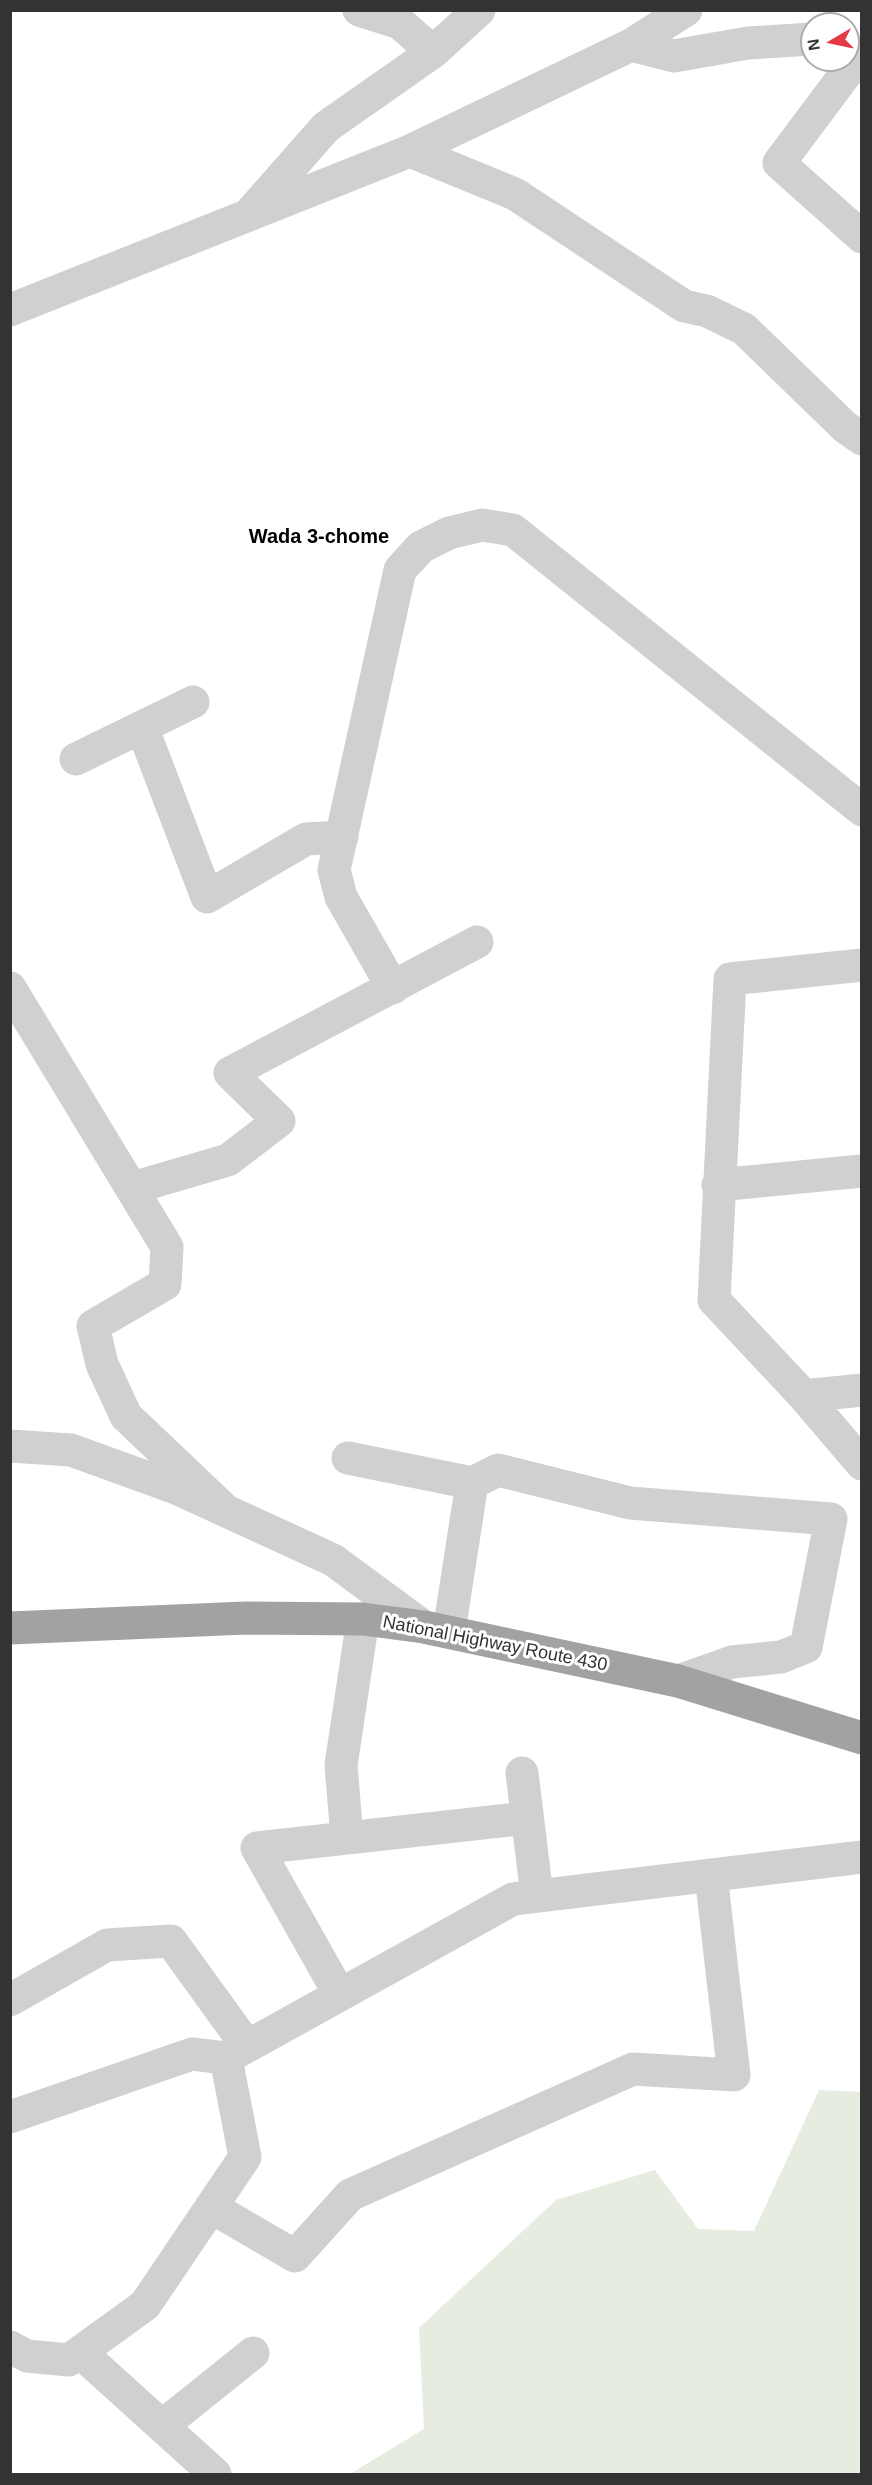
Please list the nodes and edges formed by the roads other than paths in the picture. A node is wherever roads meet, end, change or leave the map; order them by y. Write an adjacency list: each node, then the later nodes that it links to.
1 (359, 10): 6 (street)
2 (479, 10): 6 (street)
3 (686, 10): 5 (street)
4 (800, 40): 5 (street)
5 (631, 45): 8 (street)
6 (433, 52): 9 (street)
7 (861, 52): 10 (street)
8 (410, 151): 9 (street); 12 (street)
9 (249, 215): 11 (street)
10 (861, 237)
11 (10, 310)
12 (861, 439)
13 (193, 702): 14 (street)
14 (142, 727): 15 (street); 17 (street)
15 (76, 759)
16 (861, 810): 17 (street)
17 (342, 837): 21 (street)
18 (477, 942): 21 (street)
19 (861, 965): 23 (street)
20 (10, 988): 24 (street)
21 (393, 988): 24 (street)
22 (861, 1171): 23 (street)
23 (718, 1185): 26 (street)
24 (132, 1188): 31 (street)
25 (861, 1390): 26 (street)
26 (804, 1396): 29 (street)
27 (10, 1446): 31 (street)
28 (348, 1458): 30 (street)
29 (861, 1464)
30 (472, 1483): 34 (street); 35 (street)
31 (226, 1511): 34 (street)
32 (363, 1619): 33 (highway, National Highway Route 430); 34 (highway, National Highway Route 430); 39 (street)
33 (10, 1628)
34 (437, 1629): 35 (highway, National Highway Route 430)
35 (678, 1681): 36 (highway, National Highway Route 430)
36 (861, 1738)
37 (522, 1773): 38 (street)
38 (527, 1818): 39 (street); 42 (street)
39 (347, 1838): 43 (street)
40 (861, 1857): 41 (street)
41 (711, 1875): 42 (street); 47 (street)
42 (537, 1896): 43 (street)
43 (340, 1995): 45 (street)
44 (10, 2000): 45 (street)
45 (236, 2052): 46 (street); 47 (street)
46 (10, 2117)
47 (211, 2207): 49 (street)
48 (10, 2347): 49 (street)
49 (80, 2352): 51 (street)
50 (253, 2353): 51 (street)
51 (162, 2426): 52 (street)
52 (215, 2475)

